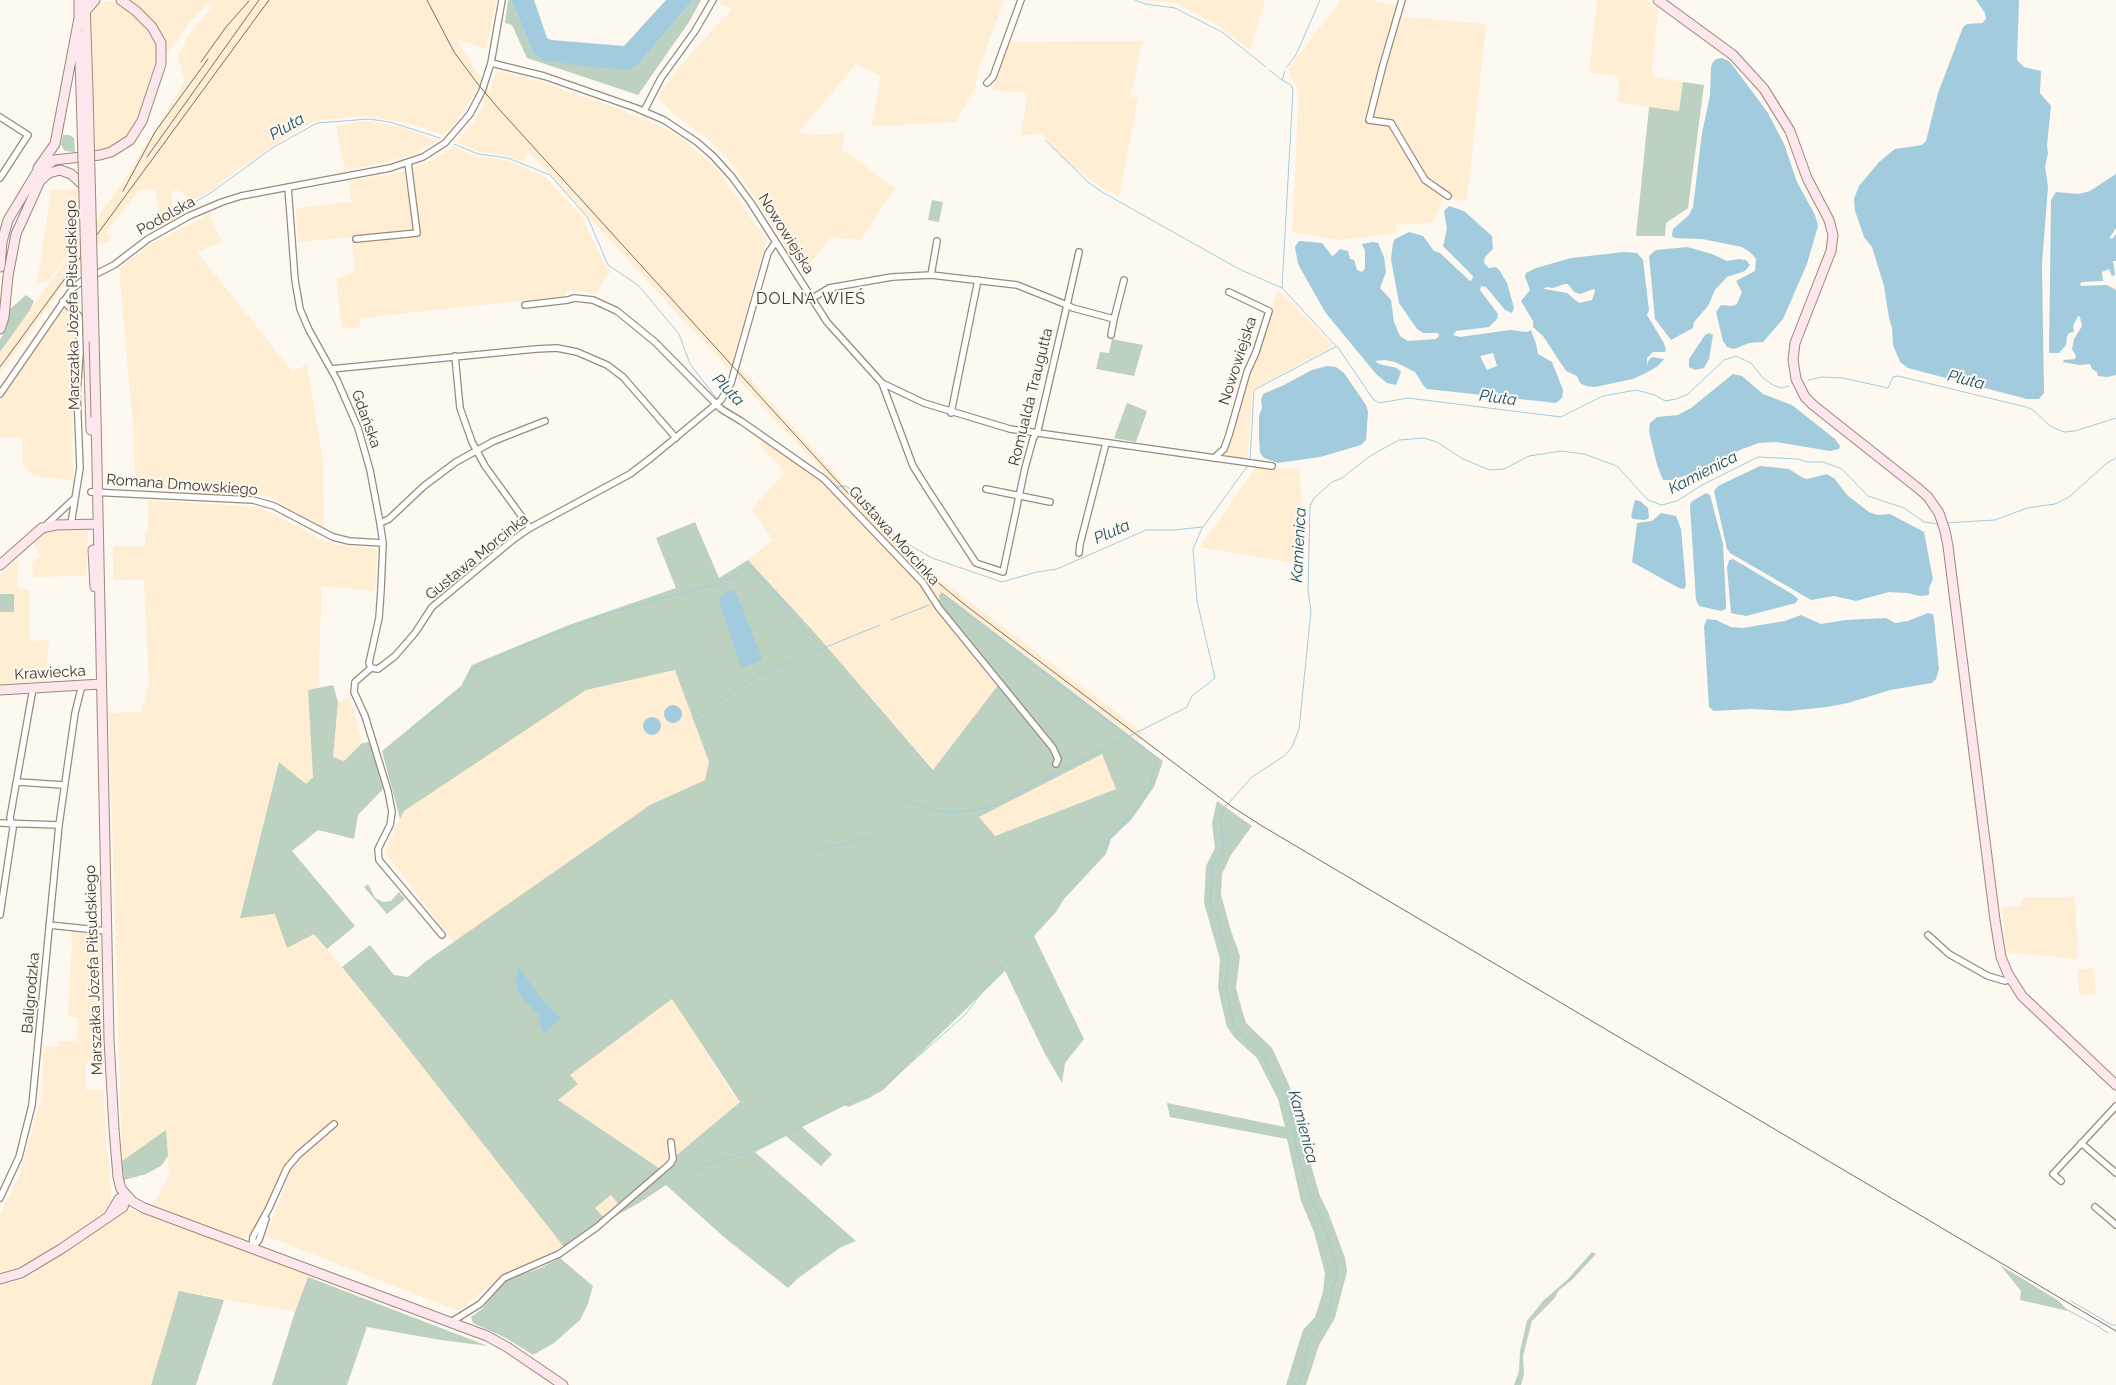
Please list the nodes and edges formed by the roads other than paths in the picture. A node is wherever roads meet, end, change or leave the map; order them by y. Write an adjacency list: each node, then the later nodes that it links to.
1 (79, 0): 13 (main road, Marszałka Józefa Piłsudskiego)
2 (85, 0): 11 (main road, Marszałka Józefa Piłsudskiego)
3 (95, 0): 11 (main road)
4 (121, 0): 12 (main road)
5 (126, 0): 12 (main road)
6 (502, 0): 14 (street)
7 (713, 0): 17 (street)
8 (1021, 0): 15 (street)
9 (1402, 0): 26 (street)
10 (1658, 0): 87 (main road)
11 (86, 11): 16 (main road, Marszałka Józefa Piłsudskiego)
12 (136, 11): 20 (main road)
13 (79, 18): 16 (main road, Marszałka Józefa Piłsudskiego); 19 (main road)
14 (491, 63): 17 (street, Nowowiejska); 21 (street, Podolska)
15 (987, 83)
16 (84, 90): 24 (main road, Marszałka Józefa Piłsudskiego, bridge); 50 (main road, Marszałka Józefa Piłsudskiego, bridge)
17 (644, 111): 30 (street, Nowowiejska)
18 (0, 117): 23 (street)
19 (55, 144): 20 (main road); 22 (main road)
20 (65, 158): 22 (main road)
21 (408, 163): 25 (street, Podolska); 28 (street)
22 (36, 172): 27 (main road)
23 (0, 178)
24 (84, 186): 42 (main road); 50 (main road, Marszałka Józefa Piłsudskiego, bridge)
25 (288, 187): 38 (street, Podolska); 45 (street, Gdańska)
26 (1448, 196)
27 (2, 227): 32 (main road)
28 (356, 239)
29 (937, 241): 33 (street)
30 (775, 243): 37 (street, Nowowiejska); 48 (street, Gustawa Morcinka)
31 (1079, 252): 39 (street, Romualda Traugutta)
32 (0, 267)
33 (931, 275): 34 (street); 37 (street)
34 (978, 280): 39 (street); 49 (street)
35 (1124, 280): 41 (street)
36 (1229, 292): 56 (street, Nowowiejska)
37 (811, 298): 46 (street, Nowowiejska)
38 (63, 301): 47 (street, Podolska); 61 (street, Marszałka Józefa Piłsudskiego)
39 (1067, 304): 41 (street); 52 (street, Romualda Traugutta)
40 (525, 305): 48 (street, Gustawa Morcinka)
41 (1114, 319): 43 (street)
42 (0, 329)
43 (1111, 335)
44 (455, 356): 45 (street); 53 (street); 55 (street)
45 (331, 369): 63 (street, Gdańska)
46 (882, 383): 49 (street, Nowowiejska); 60 (street, Romualda Traugutta)
47 (0, 394)
48 (718, 402): 53 (street, Gustawa Morcinka); 76 (street, Gustawa Morcinka)
49 (951, 413): 52 (street, Nowowiejska)
50 (93, 418): 59 (main road, Marszałka Józefa Piłsudskiego)
51 (545, 421): 55 (street)
52 (1036, 433): 54 (street, Nowowiejska); 60 (street, Romualda Traugutta)
53 (676, 438): 67 (street, Gustawa Morcinka)
54 (1106, 443): 56 (street, Nowowiejska); 69 (street)
55 (476, 450): 63 (street); 67 (street)
56 (1214, 458): 57 (street, Nowowiejska)
57 (1272, 466)
58 (986, 489): 60 (street)
59 (94, 492): 65 (main road, Marszałka Józefa Piłsudskiego); 68 (street, Romana Dmowskiego)
60 (1019, 496): 62 (street)
61 (75, 498): 64 (street, Marszałka Józefa Piłsudskiego); 66 (street)
62 (1050, 502)
63 (380, 523): 68 (street, Gdańska)
64 (71, 524): 65 (main road); 66 (main road)
65 (95, 524): 72 (main road, Marszałka Józefa Piłsudskiego)
66 (42, 528): 70 (main road)
67 (530, 528): 71 (street, Gustawa Morcinka)
68 (382, 543): 71 (street, Gdańska)
69 (1079, 553)
70 (0, 565)
71 (371, 668): 85 (street, Gustawa Morcinka)
72 (101, 684): 73 (main road, Krawiecka); 84 (main road, Marszałka Józefa Piłsudskiego)
73 (82, 685): 74 (main road, Krawiecka); 78 (street, Baligrodzka)
74 (33, 688): 75 (main road, Krawiecka); 77 (street)
75 (0, 690)
76 (1056, 764)
77 (18, 782): 78 (street); 80 (street)
78 (63, 784): 81 (street, Baligrodzka)
79 (0, 822): 80 (street)
80 (12, 823): 81 (street); 82 (street)
81 (58, 824): 83 (street, Baligrodzka)
82 (0, 915)
83 (49, 925): 84 (street); 97 (street, Baligrodzka)
84 (107, 931): 94 (main road, Marszałka Józefa Piłsudskiego)
85 (442, 935)
86 (1928, 935): 87 (street)
87 (2010, 979): 88 (main road)
88 (2116, 1085)
89 (2116, 1106): 92 (street)
90 (334, 1124): 102 (street)
91 (671, 1142): 104 (street)
92 (2081, 1143): 93 (street); 95 (street)
93 (2116, 1173)
94 (118, 1178): 96 (main road, Marszałka Józefa Piłsudskiego); 99 (main road)
95 (2061, 1182)
96 (127, 1196): 98 (main road, Marszałka Józefa Piłsudskiego); 99 (main road)
97 (0, 1198)
98 (137, 1204): 99 (main road); 102 (main road, Marszałka Józefa Piłsudskiego)
99 (119, 1205): 103 (main road)
100 (2095, 1207): 101 (street)
101 (2116, 1225)
102 (250, 1247): 104 (main road, Marszałka Józefa Piłsudskiego)
103 (0, 1279)
104 (451, 1322): 105 (main road, Marszałka Józefa Piłsudskiego)
105 (563, 1385)

